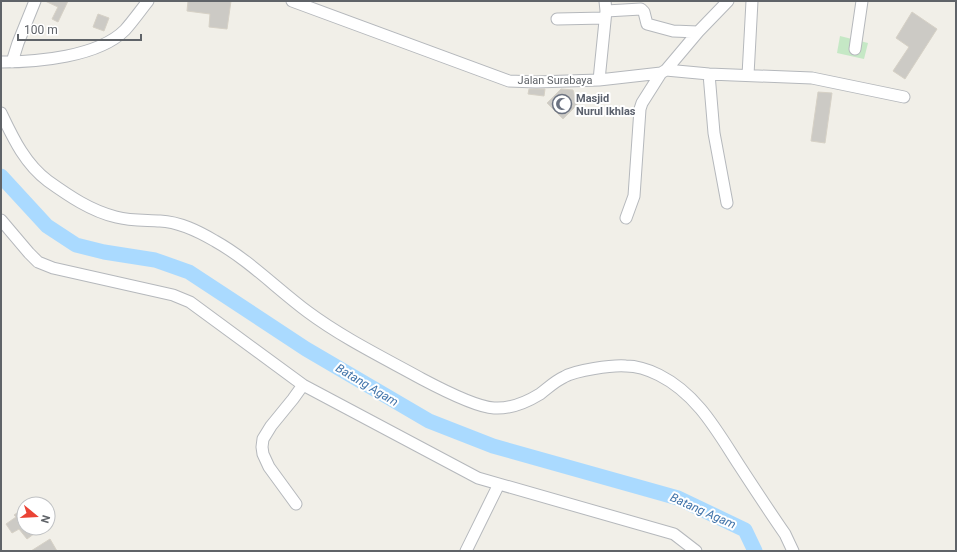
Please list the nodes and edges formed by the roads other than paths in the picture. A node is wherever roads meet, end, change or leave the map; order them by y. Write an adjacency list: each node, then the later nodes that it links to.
1 (35, 1): 11 (street)
2 (148, 1): 11 (street)
3 (292, 1): 15 (street, Jalan Surabaya)
4 (728, 1): 9 (street)
5 (752, 1): 14 (street)
6 (862, 1): 10 (street)
7 (605, 10): 8 (street); 9 (street); 15 (street)
8 (557, 19)
9 (698, 32): 12 (street)
10 (855, 49)
11 (4, 64)
12 (663, 72): 13 (street, Jalan Surabaya); 15 (street, Jalan Surabaya); 19 (street)
13 (709, 74): 14 (street, Jalan Surabaya); 18 (street)
14 (748, 75): 16 (street, Jalan Surabaya)
15 (599, 80)
16 (904, 97)
17 (1, 113): 26 (street)
18 (727, 203)
19 (626, 218)
20 (1, 220): 21 (street)
21 (303, 385): 22 (street); 23 (street)
22 (499, 484): 24 (street); 25 (street)
23 (296, 504)
24 (466, 551)
25 (696, 551)
26 (793, 551)

